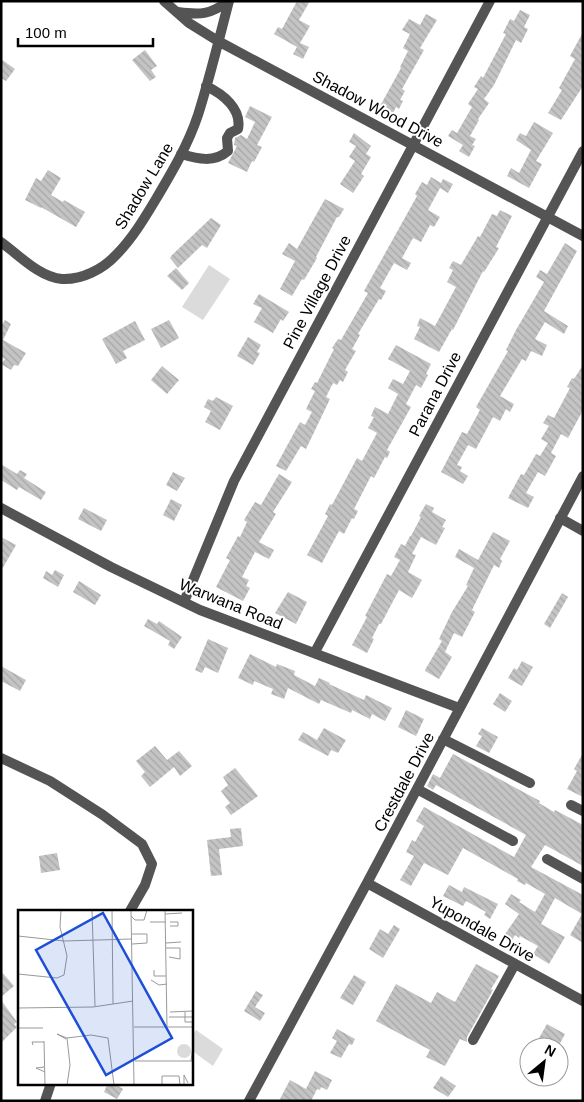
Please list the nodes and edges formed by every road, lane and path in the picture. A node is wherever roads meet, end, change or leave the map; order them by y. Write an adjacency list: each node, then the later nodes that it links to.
1 (164, 1): 4 (street, Shadow Wood Drive)
2 (229, 1): 4 (street, Shadow Lane); 5 (street, Shadow Lane)
3 (490, 1): 7 (street, Pine Village Drive)
4 (176, 12): 5 (street, Shadow Wood Drive)
5 (218, 41): 6 (street, Shadow Lane); 7 (street, Shadow Wood Drive)
6 (206, 86): 9 (street, Shadow Lane); 9 (street)
7 (412, 144): 10 (street, Shadow Wood Drive); 17 (street, Pine Village Drive)
8 (583, 151): 10 (street, Parana Drive)
9 (181, 154): 12 (street, Shadow Lane)
10 (547, 217): 11 (street, Shadow Wood Drive); 18 (street, Parana Drive)
11 (583, 236)
12 (1, 242)
13 (583, 476): 15 (street, Crestdale Drive)
14 (1, 508): 17 (street, Warwana Road)
15 (560, 518): 16 (street); 19 (street, Crestdale Drive)
16 (583, 531)
17 (184, 602): 18 (street, Warwana Road)
18 (315, 652): 19 (street, Warwana Road)
19 (460, 708): 20 (street, Crestdale Drive)
20 (443, 739): 22 (street); 23 (street, Crestdale Drive)
21 (1, 758): 30 (street)
22 (530, 784)
23 (417, 790): 26 (street); 29 (street, Crestdale Drive)
24 (572, 805): 25 (street)
25 (583, 811)
26 (513, 841)
27 (547, 859): 28 (street)
28 (583, 879)
29 (367, 883): 31 (street, Yupondale Drive); 36 (street, Crestdale Drive)
30 (131, 910)
31 (515, 964): 32 (street, Yupondale Drive); 33 (street)
32 (583, 1001)
33 (473, 1040)
34 (51, 1084): 35 (street)
35 (45, 1101)
36 (249, 1101)

